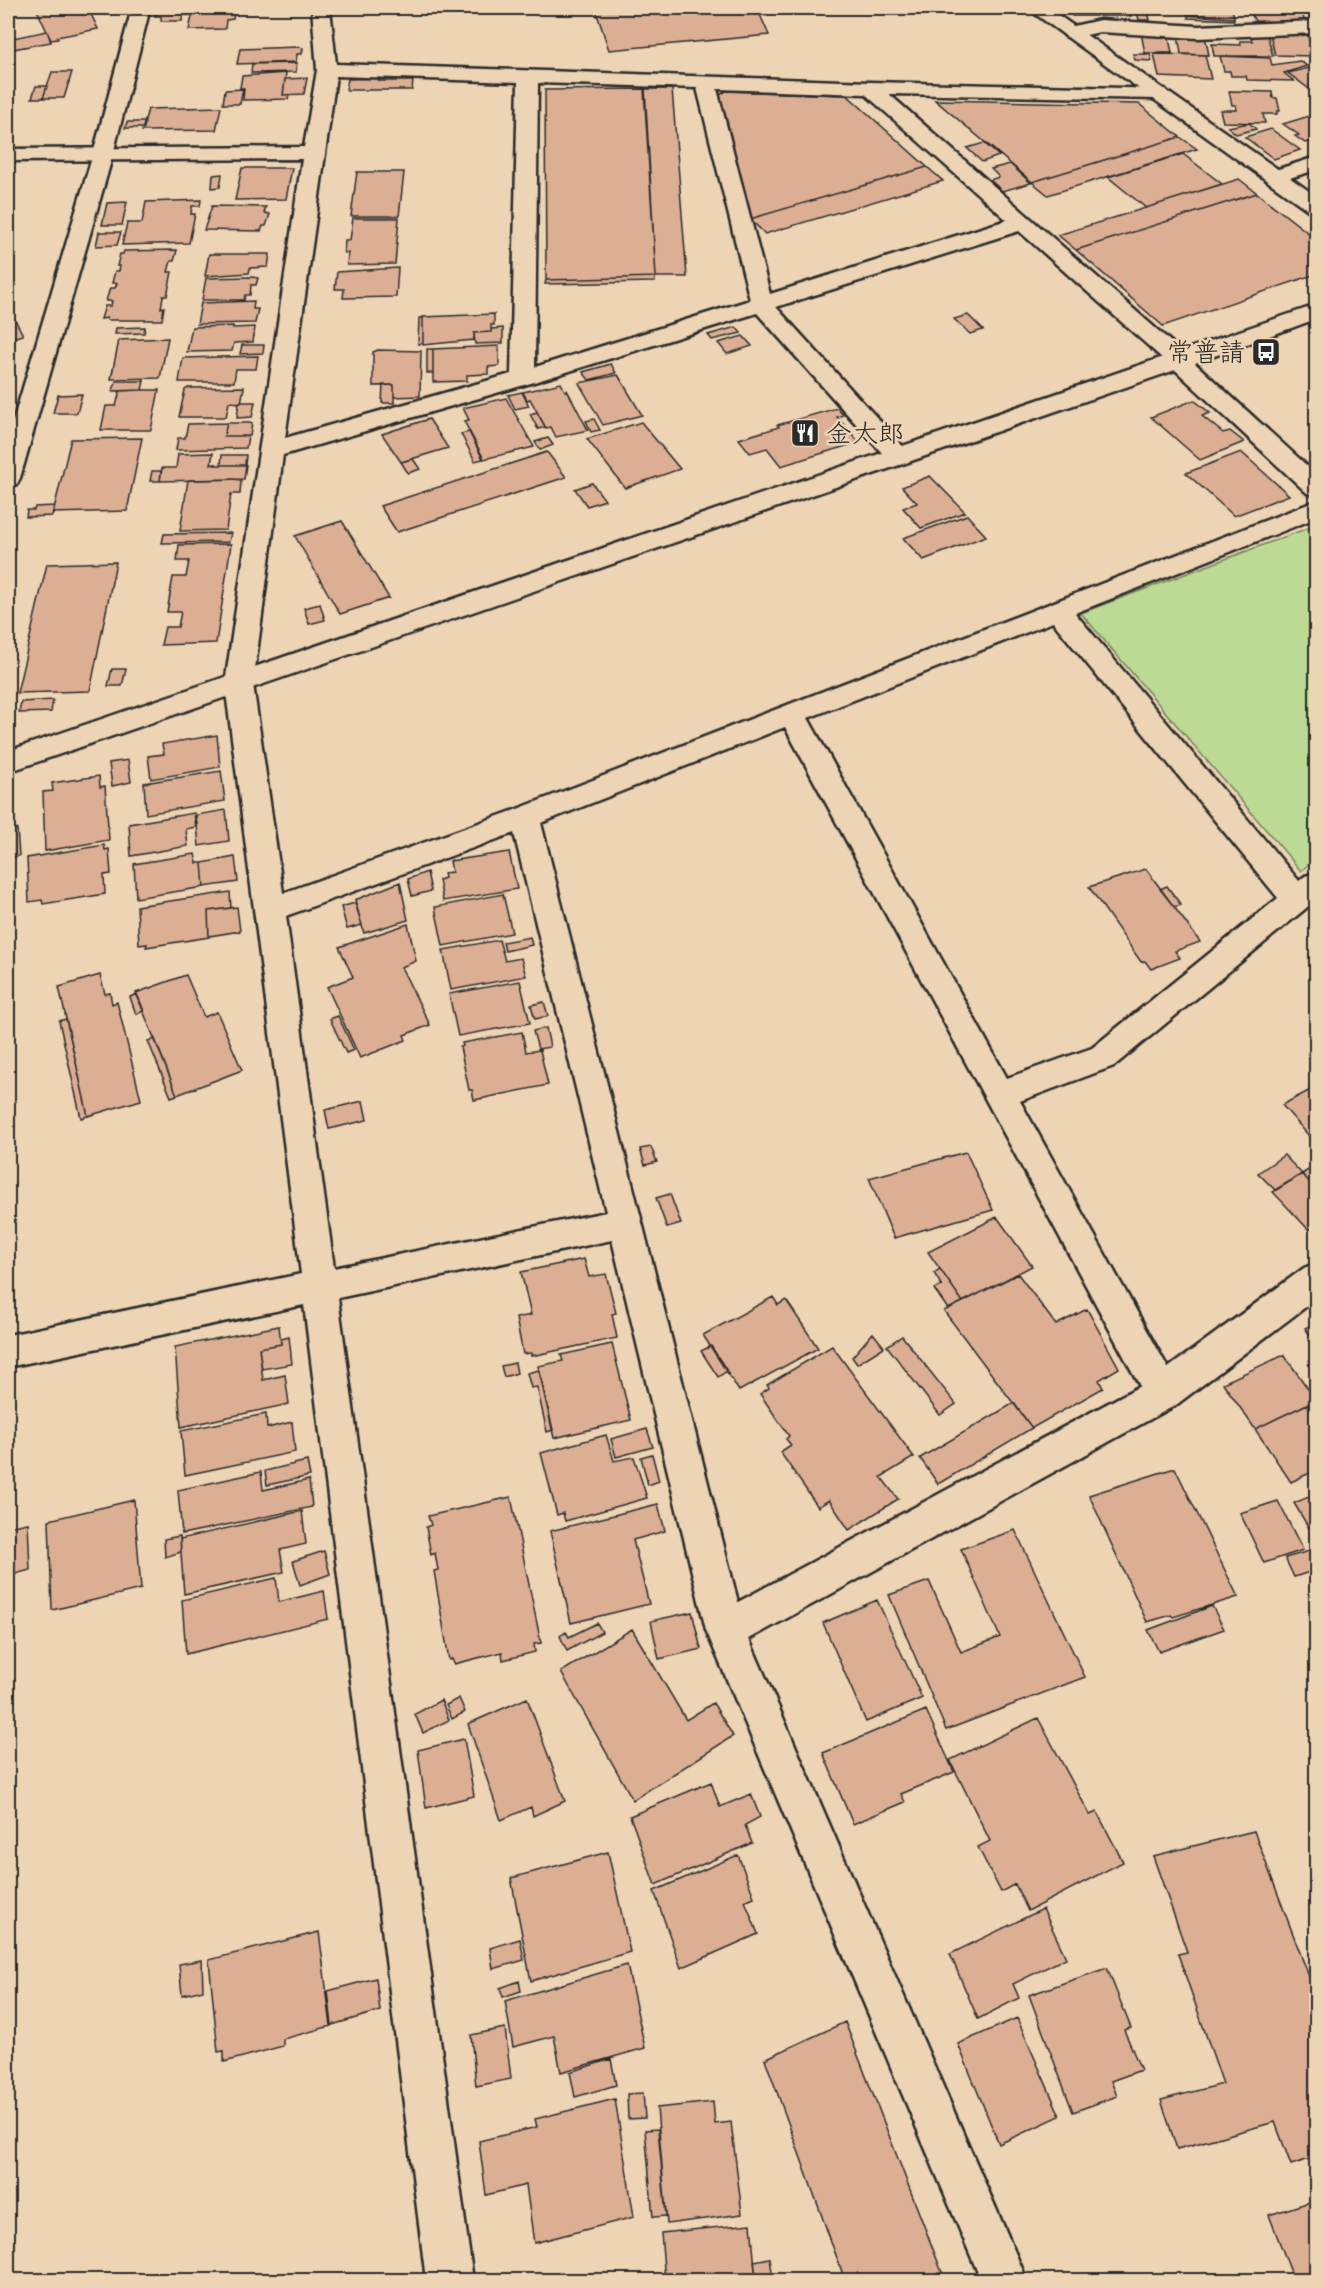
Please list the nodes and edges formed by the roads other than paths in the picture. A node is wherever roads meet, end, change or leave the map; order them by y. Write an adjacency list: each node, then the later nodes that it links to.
1 (141, 8): 13 (street)
2 (321, 8): 6 (street)
3 (1036, 8): 5 (street)
4 (1317, 27): 5 (street)
5 (1071, 32): 10 (street)
6 (327, 70): 7 (street); 11 (street)
7 (528, 76): 8 (street); 21 (street)
8 (706, 82): 9 (street); 18 (street)
9 (870, 88): 10 (street); 17 (street)
10 (1158, 93): 15 (street)
11 (313, 153): 13 (street); 22 (street)
12 (8, 154): 13 (street)
13 (104, 154): 24 (street)
14 (1317, 163): 15 (street)
15 (1276, 176): 16 (street)
16 (1317, 205)
17 (1021, 223): 18 (street); 20 (street)
18 (762, 305): 21 (street); 23 (street)
19 (1317, 312): 20 (street)
20 (1179, 361): 23 (street); 25 (street)
21 (523, 378): 22 (street)
22 (272, 450): 28 (street)
23 (899, 457): 28 (street)
24 (8, 478)
25 (1317, 487)
26 (1317, 509): 27 (street)
27 (1058, 610): 29 (street); 32 (street)
28 (239, 684): 30 (street); 33 (street)
29 (791, 713): 31 (street); 34 (street)
30 (8, 762)
31 (525, 818): 33 (street); 35 (street)
32 (1307, 892): 34 (street)
33 (270, 910): 37 (street)
34 (1001, 1094): 39 (street)
35 (624, 1223): 37 (street); 40 (street)
36 (1317, 1279): 39 (street)
37 (318, 1286): 38 (street); 41 (street)
38 (8, 1351)
39 (1163, 1393): 40 (street)
40 (726, 1629): 42 (street)
41 (450, 2280)
42 (1004, 2280)

